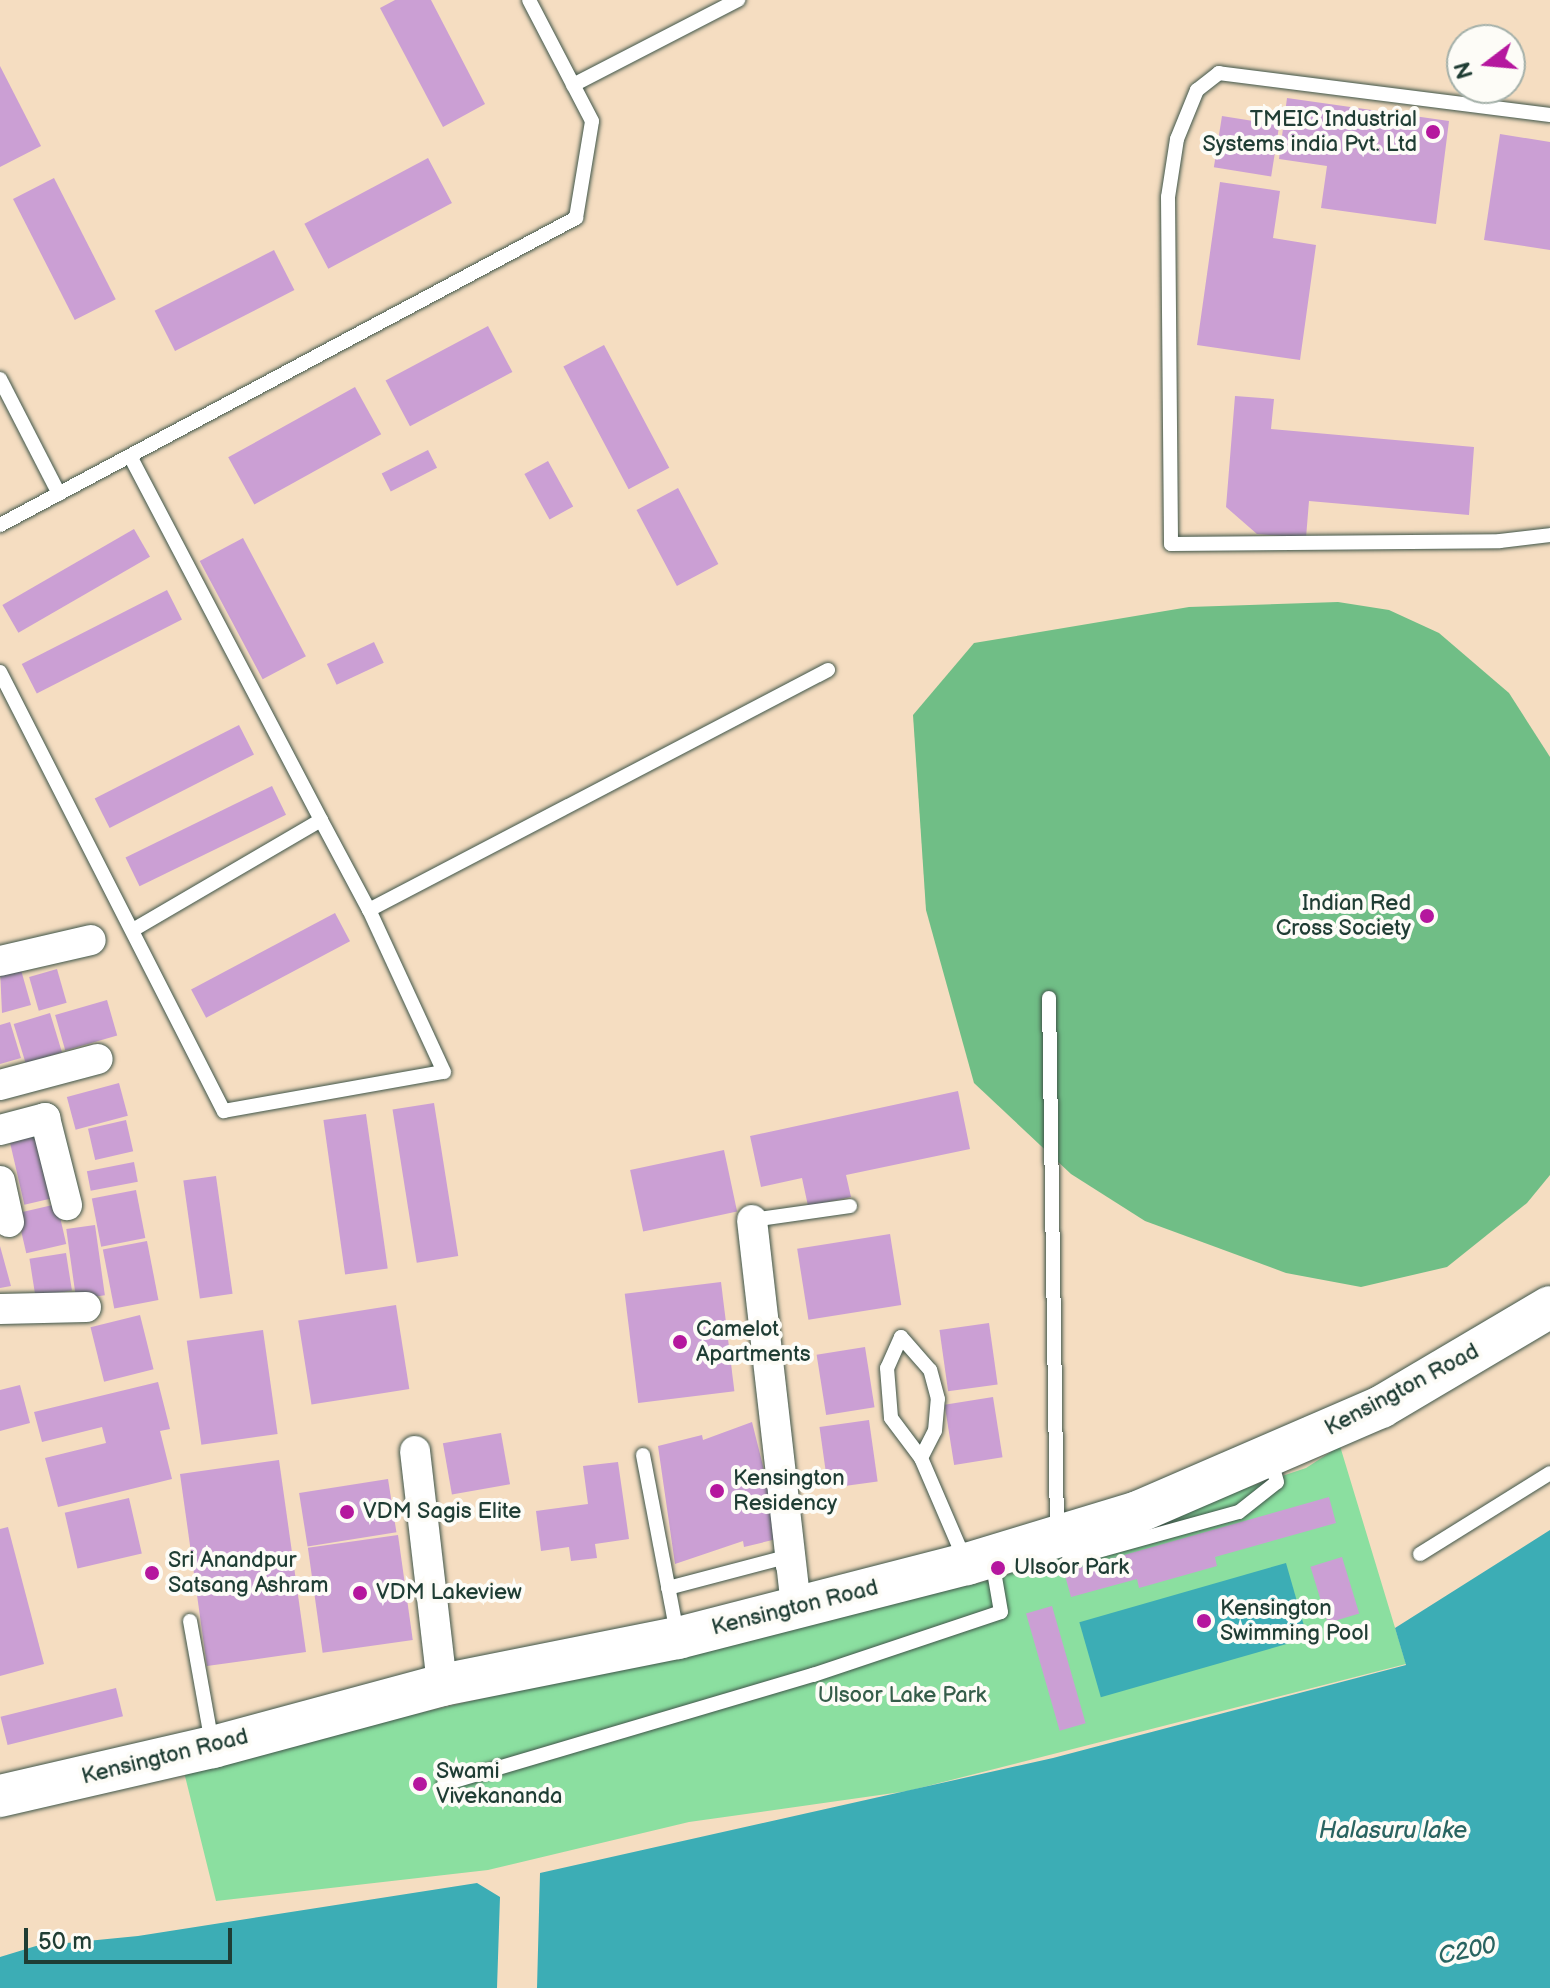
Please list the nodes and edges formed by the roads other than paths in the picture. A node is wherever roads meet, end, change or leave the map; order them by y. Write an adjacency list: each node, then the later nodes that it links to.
1 (529, 0): 3 (lane)
2 (738, 0): 3 (lane)
3 (573, 85): 6 (lane)
4 (1550, 115): 9 (lane)
5 (0, 379): 7 (lane)
6 (130, 456): 7 (lane); 12 (lane)
7 (59, 494): 8 (lane)
8 (0, 525)
9 (1550, 535)
10 (828, 670): 13 (lane)
11 (0, 672): 14 (lane)
12 (321, 820): 13 (lane); 14 (lane)
13 (369, 910): 14 (lane)
14 (133, 930)
15 (91, 940): 16 (street)
16 (0, 961)
17 (1049, 998): 33 (lane)
18 (98, 1059): 19 (street)
19 (0, 1085)
20 (0, 1130): 22 (street)
21 (0, 1181): 25 (street)
22 (67, 1205)
23 (850, 1206): 24 (lane)
24 (752, 1220): 37 (street)
25 (9, 1222)
26 (86, 1307): 28 (street)
27 (1550, 1307): 33 (main road, Kensington Road)
28 (0, 1309)
29 (415, 1451): 40 (street)
30 (643, 1455): 36 (lane)
31 (921, 1458): 31 (lane); 35 (lane)
32 (1550, 1473): 34 (lane)
33 (1063, 1548): 35 (main road, Kensington Road)
34 (1420, 1554)
35 (979, 1561): 37 (main road, Kensington Road); 42 (lane)
36 (668, 1588): 37 (lane); 39 (lane)
37 (792, 1609): 39 (main road, Kensington Road)
38 (190, 1621): 41 (lane)
39 (678, 1638): 40 (main road, Kensington Road)
40 (442, 1685): 41 (main road, Kensington Road)
41 (213, 1747): 43 (main road, Kensington Road)
42 (444, 1784)
43 (0, 1796)

